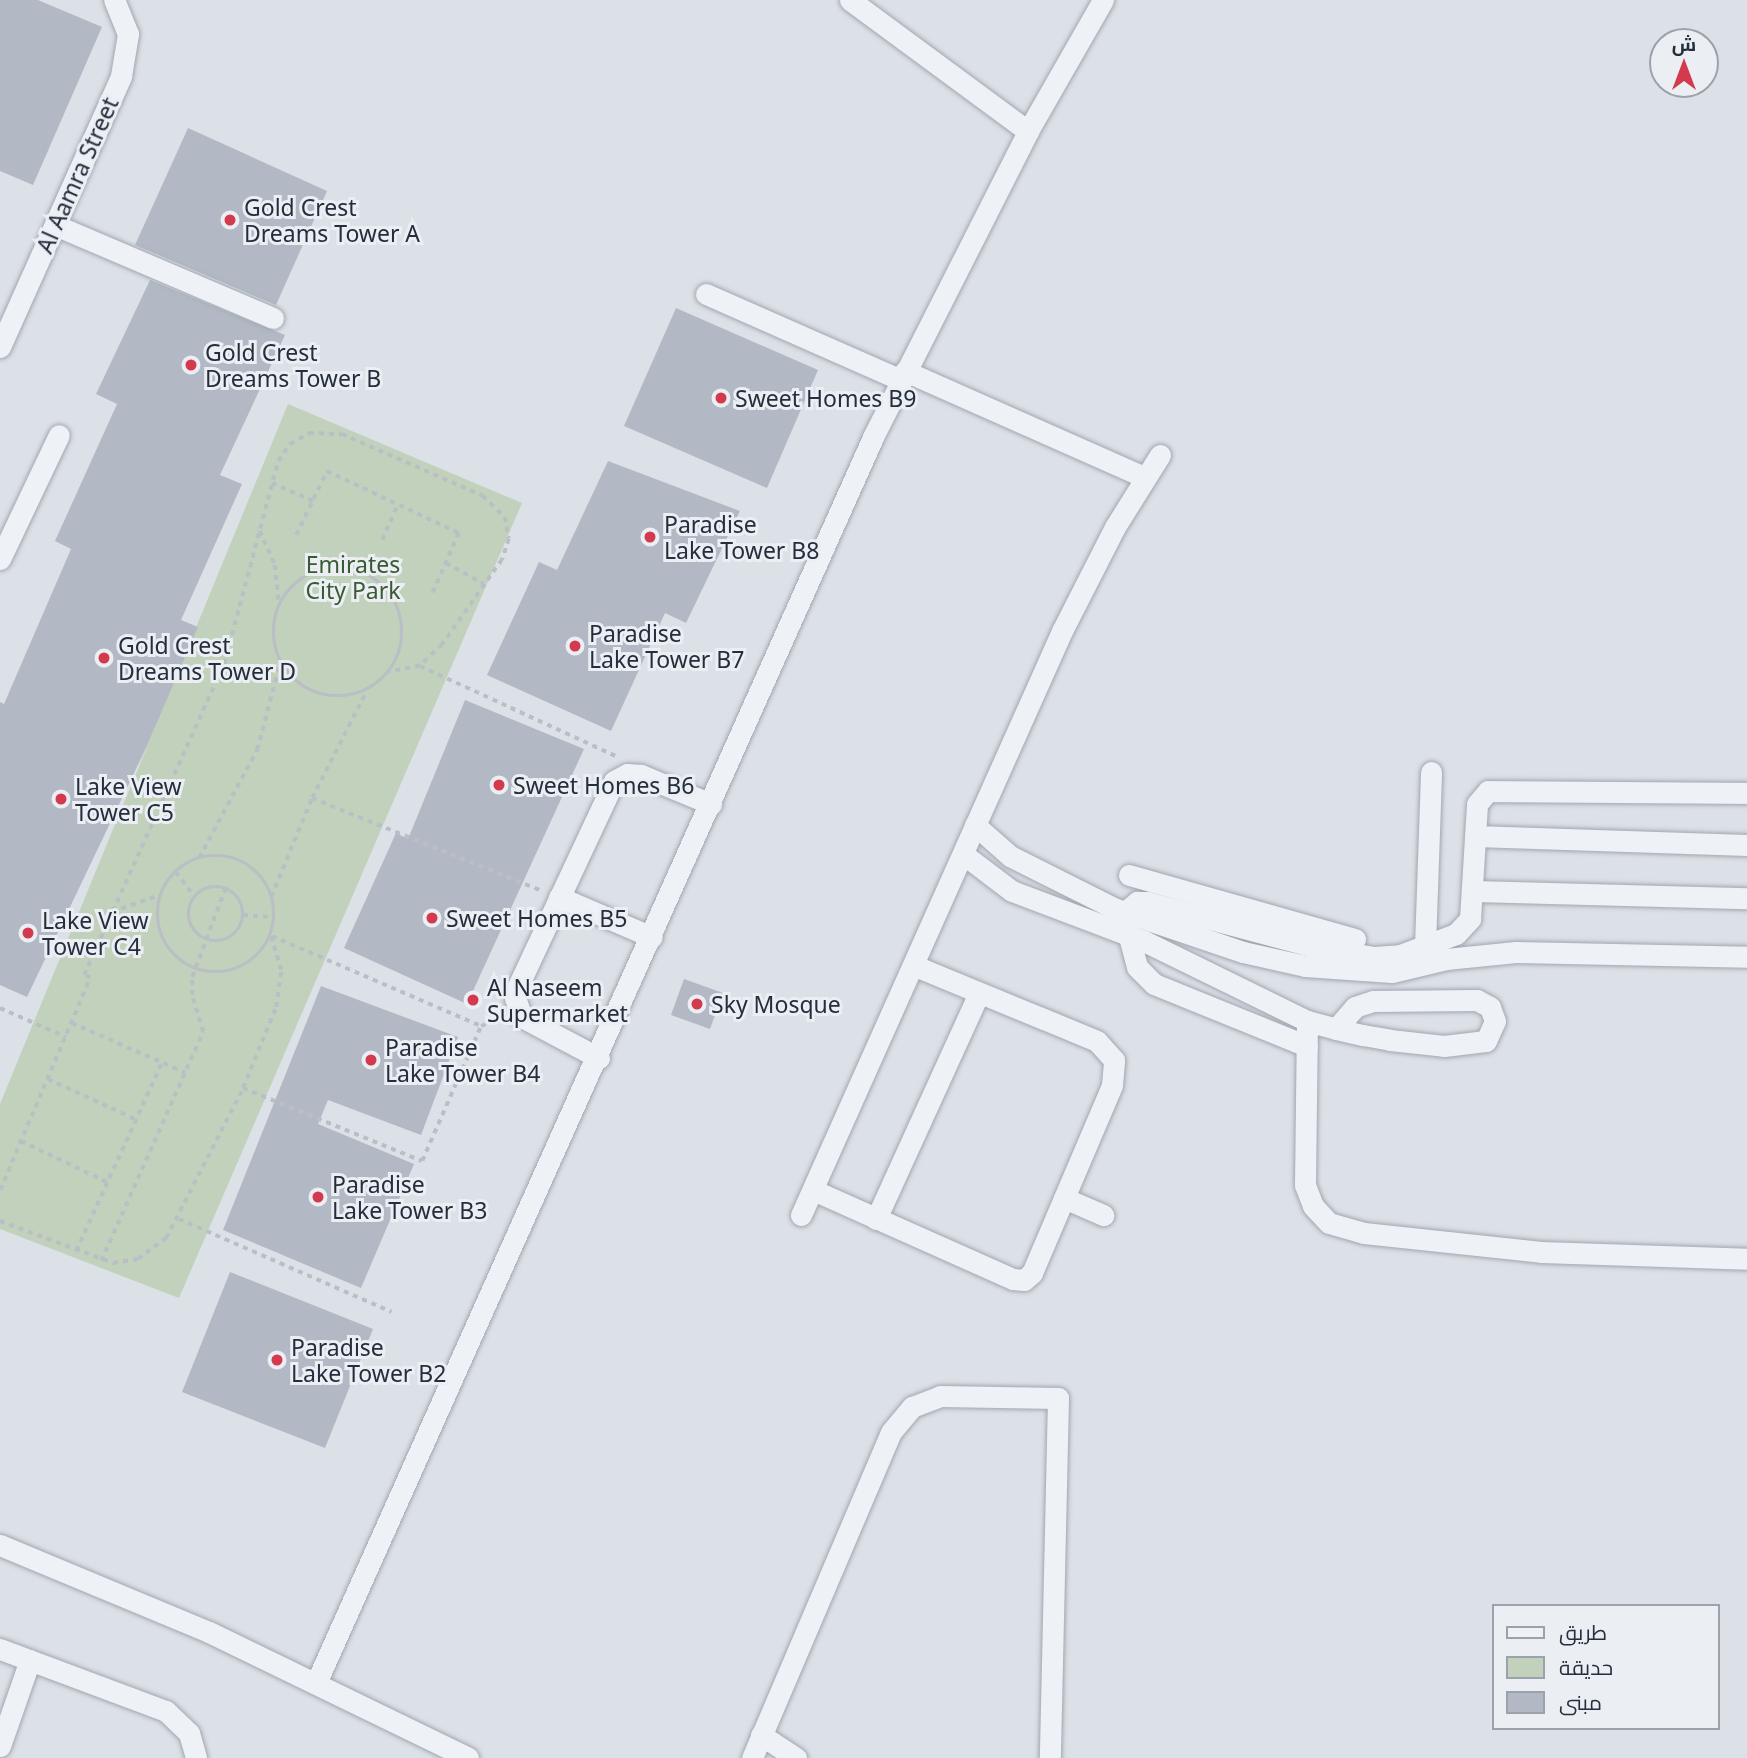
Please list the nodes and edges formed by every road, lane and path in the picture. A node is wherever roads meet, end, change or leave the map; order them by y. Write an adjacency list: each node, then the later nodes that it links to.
1 (114, 0): 5 (street, Al Aamra Street)
2 (850, 0): 4 (street)
3 (1103, 0): 4 (street)
4 (1028, 131): 9 (street)
5 (55, 225): 7 (street); 8 (street, Al Aamra Street)
6 (706, 294): 9 (street)
7 (273, 318)
8 (0, 347)
9 (903, 375): 12 (street); 32 (street)
10 (59, 435): 19 (street)
11 (1160, 455): 12 (street)
12 (1144, 477): 33 (street)
13 (272, 483): 14 (path); 16 (path); 21 (path)
14 (313, 501): 15 (path); 17 (path)
15 (398, 504): 18 (path); 20 (path)
16 (259, 529): 23 (path); 47 (path)
17 (296, 535)
18 (382, 540)
19 (0, 559)
20 (446, 563): 21 (path); 22 (path)
21 (485, 584): 25 (path)
22 (432, 595)
23 (279, 605): 24 (path); 26 (path)
24 (280, 661): 27 (path); 37 (path)
25 (419, 666): 26 (path); 29 (path)
26 (389, 672): 27 (path)
27 (367, 690): 31 (path)
28 (1431, 772): 58 (street)
29 (641, 775): 32 (street); 45 (street)
30 (1747, 793): 34 (street)
31 (312, 798): 44 (path); 45 (path)
32 (711, 804): 55 (street)
33 (975, 825): 36 (street); 48 (street)
34 (1475, 836): 35 (street); 41 (street)
35 (1747, 845)
36 (963, 854): 48 (street); 61 (street)
37 (199, 859): 38 (path); 44 (path)
38 (176, 872): 42 (path); 43 (path)
39 (1129, 875): 52 (street)
40 (225, 888): 43 (path); 49 (path); 56 (path)
41 (1474, 891): 46 (street); 58 (street)
42 (162, 894): 47 (path); 62 (path)
43 (195, 897): 56 (path)
44 (271, 897): 50 (path)
45 (559, 897): 55 (street); 65 (street)
46 (1747, 898)
47 (112, 912): 67 (path)
48 (1110, 912): 51 (street); 53 (street)
49 (243, 915): 50 (path); 56 (path)
50 (274, 918): 54 (path)
51 (1189, 925): 52 (street); 60 (street)
52 (1282, 929): 57 (street); 58 (street); 60 (street)
53 (1128, 933): 66 (street); 71 (street)
54 (270, 935): 62 (path); 68 (path); 76 (path)
55 (652, 937): 72 (street)
56 (206, 938): 62 (path)
57 (1354, 939)
58 (1425, 946)
59 (1747, 957): 60 (street)
60 (1274, 960)
61 (914, 965): 63 (street); 81 (street)
62 (195, 968): 74 (path)
63 (979, 993): 82 (street); 86 (street)
64 (0, 1008): 70 (path)
65 (518, 1011): 68 (path); 72 (street)
66 (1307, 1021): 69 (street); 71 (street)
67 (72, 1023): 70 (path); 73 (path)
68 (481, 1026): 76 (path)
69 (1336, 1029): 69 (street)
70 (66, 1037): 75 (path)
71 (1307, 1046): 89 (street)
72 (599, 1058): 95 (street)
73 (162, 1062): 74 (path); 77 (path)
74 (186, 1073): 90 (path)
75 (48, 1079): 77 (path); 78 (path)
76 (243, 1088): 85 (path)
77 (136, 1119): 79 (path)
78 (21, 1141): 79 (path); 80 (path)
79 (107, 1182): 88 (path)
80 (0, 1190)
81 (813, 1190): 83 (street); 86 (street)
82 (1064, 1198): 84 (street); 86 (street)
83 (801, 1215)
84 (1103, 1215)
85 (179, 1219): 90 (path); 91 (path)
86 (876, 1219)
87 (0, 1221): 88 (path)
88 (76, 1251): 90 (path)
89 (1747, 1259)
90 (101, 1261)
91 (392, 1312)
92 (0, 1545): 95 (street)
93 (0, 1649): 94 (street)
94 (30, 1660): 97 (street); 98 (street)
95 (316, 1683): 99 (street)
96 (761, 1735): 100 (street); 101 (street); 102 (street)
97 (0, 1746)
98 (196, 1758)
99 (468, 1758)
100 (752, 1758)
101 (796, 1758)
102 (1050, 1758)

